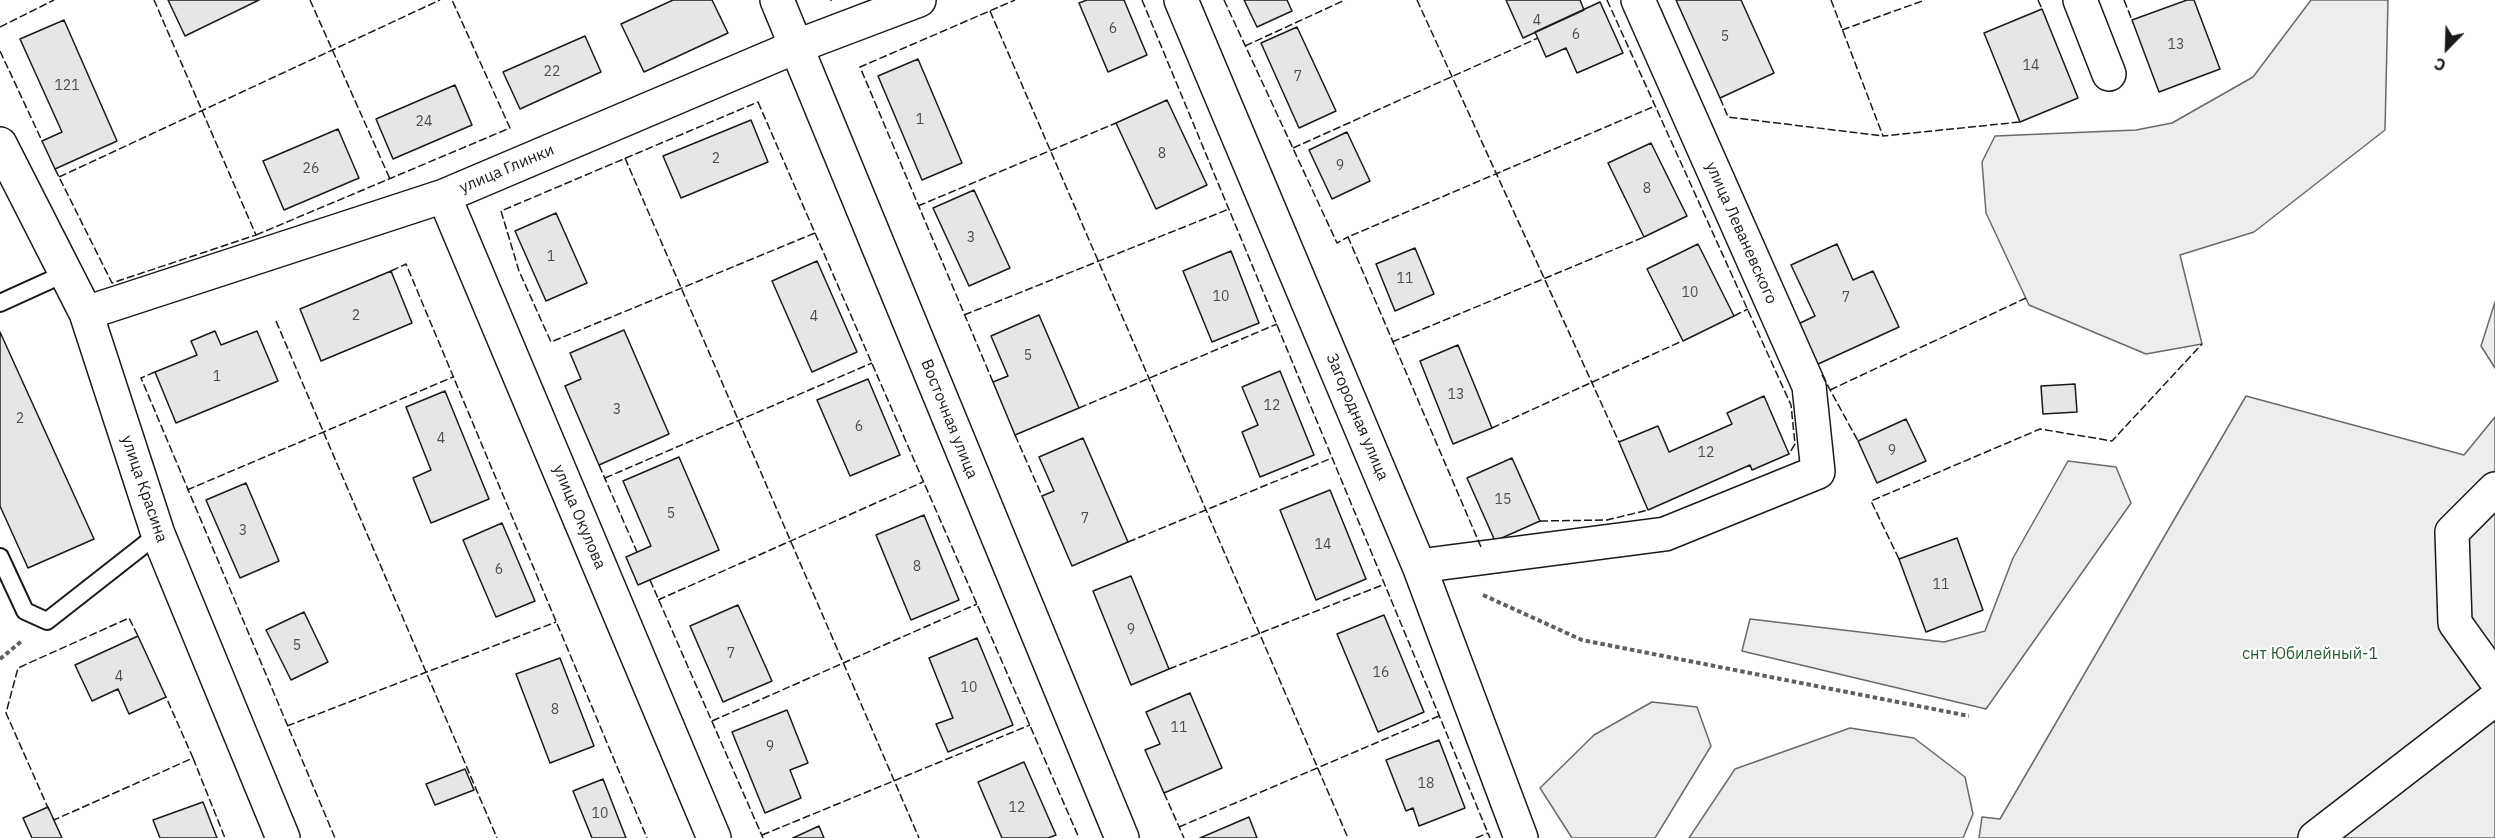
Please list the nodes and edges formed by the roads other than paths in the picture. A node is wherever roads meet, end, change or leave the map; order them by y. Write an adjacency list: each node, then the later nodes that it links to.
1 (777, 0): 6 (street, Восточная улица)
2 (919, 0): 6 (street, улица Глинки)
3 (1181, 0): 16 (street, Загородная улица)
4 (1638, 0): 16 (street, улица Леваневского)
5 (2080, 0): 7 (street)
6 (795, 47): 9 (street, улица Глинки); 21 (street, Восточная улица)
7 (2109, 74)
8 (0, 144): 10 (street, улица Красина)
9 (444, 196): 12 (street, улица Глинки); 20 (street, улица Окулова)
10 (66, 273): 11 (lane); 12 (street, улица Красина)
11 (0, 303)
12 (86, 313): 14 (street, улица Красина)
13 (2495, 489): 17 (street)
14 (158, 534): 15 (lane); 19 (street, улица Красина)
15 (0, 557)
16 (1419, 566): 22 (street, Загородная улица)
17 (2495, 679)
18 (2495, 699): 23 (street)
19 (283, 838)
20 (714, 838)
21 (1122, 838)
22 (1521, 838)
23 (2315, 838)

